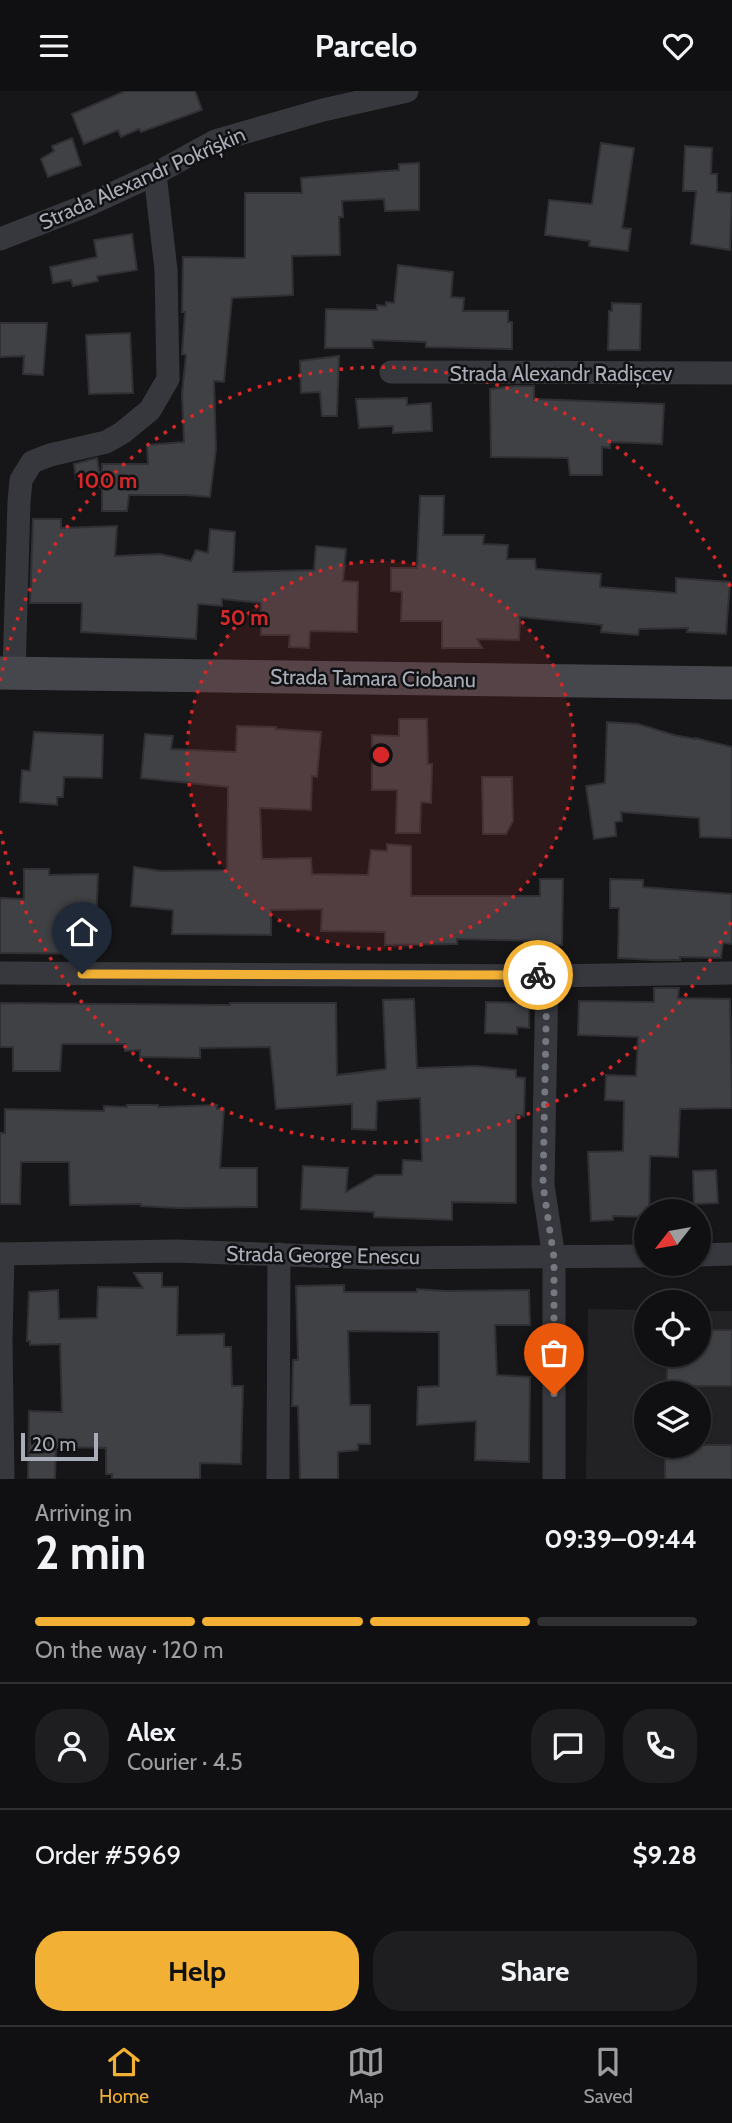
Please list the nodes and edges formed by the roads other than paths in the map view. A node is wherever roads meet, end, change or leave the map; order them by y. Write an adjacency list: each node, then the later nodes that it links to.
1 (407, 91): 2 (street, Strada Alexandr Pokrîșkin)
2 (155, 174): 3 (street, Strada Alexandr Pokrîșkin); 6 (street, Strada Tamara Ciobanu)
3 (0, 239)
4 (391, 372): 5 (street, Strada Alexandr Radișcev)
5 (732, 373)
6 (7, 672): 7 (street, Strada Tamara Ciobanu)
7 (732, 683)
8 (0, 973): 10 (street)
9 (732, 973): 10 (street)
10 (547, 975): 16 (street)
11 (1, 1254): 12 (street, Strada George Enescu); 17 (street)
12 (279, 1254): 16 (street, Strada George Enescu); 18 (street)
13 (732, 1254): 14 (street)
14 (711, 1255)
15 (634, 1256): 16 (street, Strada George Enescu)
16 (554, 1258): 19 (street)
17 (3, 1479)
18 (278, 1479)
19 (554, 1479)

